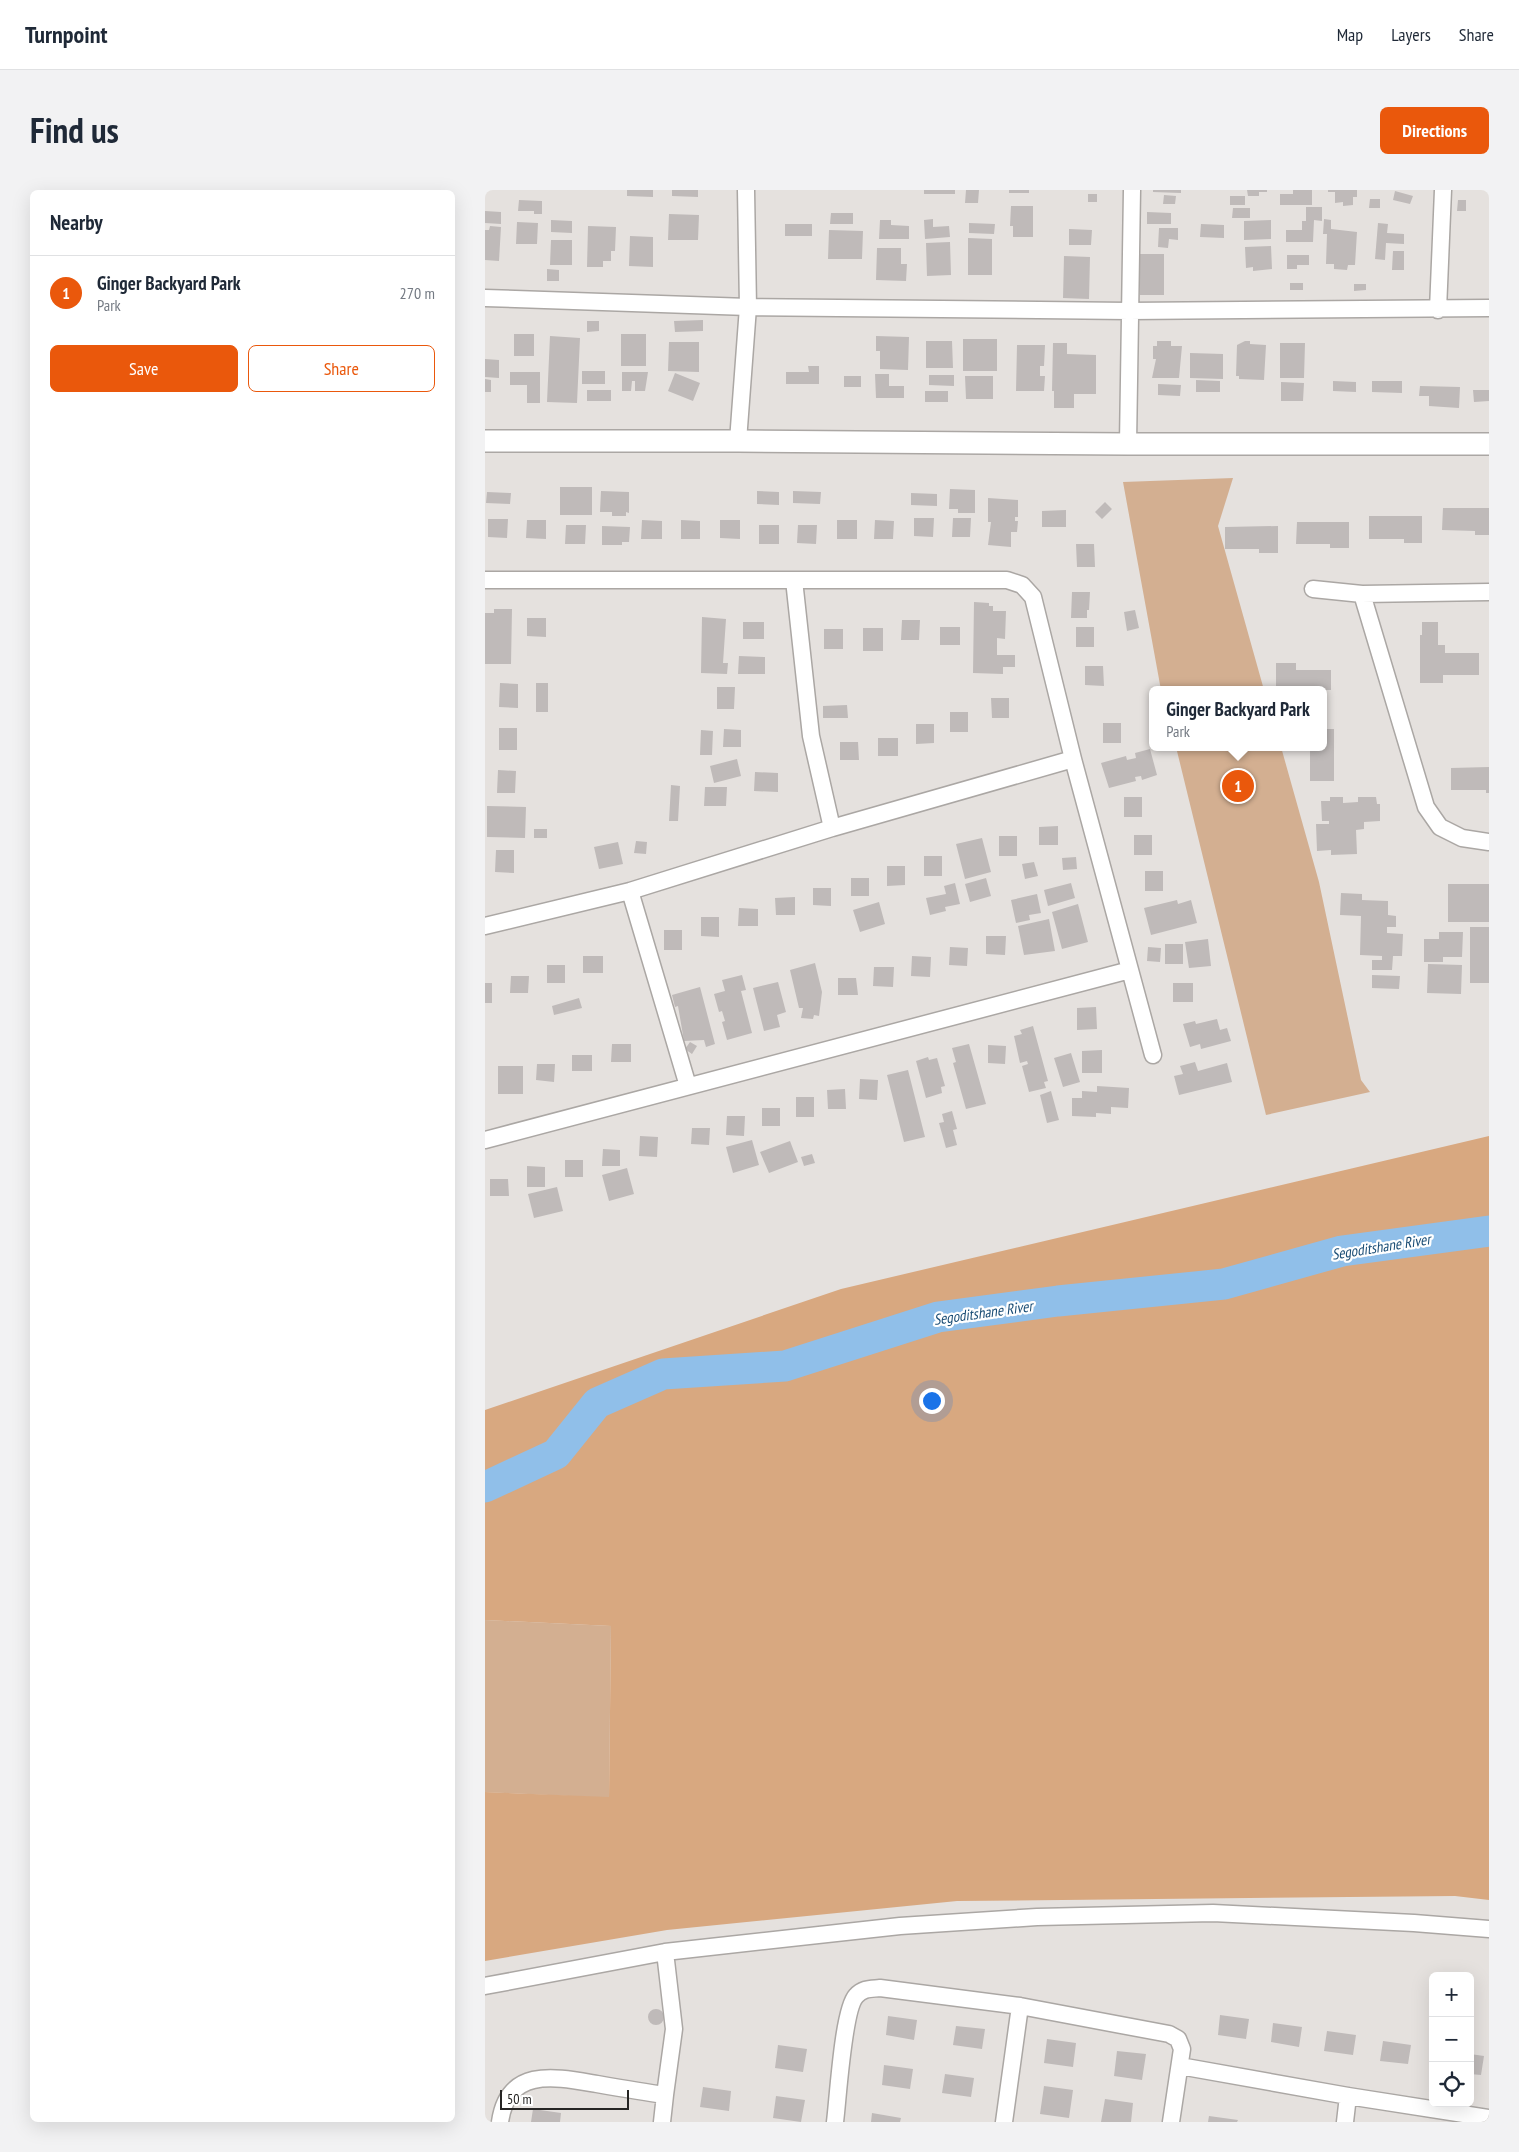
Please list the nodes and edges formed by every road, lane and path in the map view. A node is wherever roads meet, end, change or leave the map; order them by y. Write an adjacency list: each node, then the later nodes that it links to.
1 (746, 190): 5 (street)
2 (1131, 190): 8 (street)
3 (1443, 190): 7 (street)
4 (485, 298): 5 (street)
5 (747, 307): 8 (street); 10 (street)
6 (1489, 308): 7 (street)
7 (1438, 310): 8 (street)
8 (1129, 311): 11 (street)
9 (485, 441): 10 (street)
10 (738, 441): 11 (street)
11 (1128, 444): 12 (street)
12 (1489, 444)
13 (485, 580): 14 (street)
14 (794, 580): 18 (street); 19 (street)
15 (1313, 589): 17 (street)
16 (1489, 592): 17 (street)
17 (1362, 594): 20 (street)
18 (1073, 759): 19 (street); 23 (street)
19 (832, 828): 21 (street)
20 (1489, 842)
21 (631, 891): 22 (street); 25 (street)
22 (485, 926)
23 (1130, 970): 24 (street); 25 (street)
24 (1153, 1055)
25 (688, 1086): 26 (street)
26 (485, 1140)
27 (1489, 1929): 28 (street)
28 (665, 1952): 29 (street); 32 (street)
29 (485, 1986)
30 (1020, 2006): 31 (street); 37 (street); 38 (street)
31 (1180, 2066): 33 (street); 39 (street)
32 (665, 2095): 35 (street); 36 (street)
33 (1348, 2096): 34 (street); 40 (street)
34 (1489, 2118)
35 (501, 2122)
36 (662, 2122)
37 (835, 2122)
38 (1004, 2122)
39 (1171, 2122)
40 (1345, 2122)

